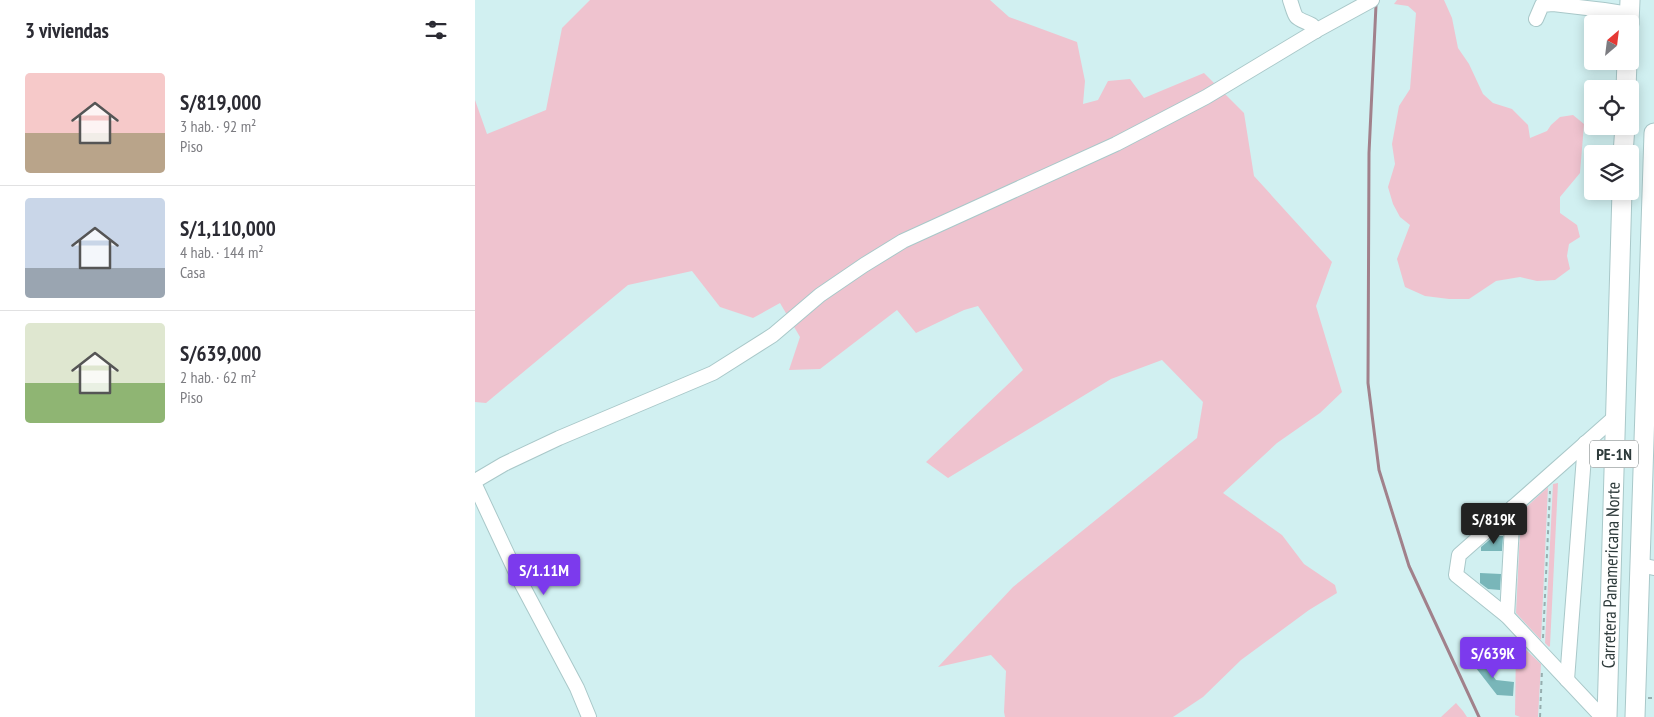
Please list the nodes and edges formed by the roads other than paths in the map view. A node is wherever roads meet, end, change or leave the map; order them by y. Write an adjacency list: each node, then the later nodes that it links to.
1 (1291, 0): 5 (street)
2 (1372, 0): 5 (street)
3 (1622, 10): 4 (street)
4 (1536, 19)
5 (1315, 32): 12 (street)
6 (1654, 133): 8 (highway, Carretera Panamericana Norte / PE-1N)
7 (1622, 200): 10 (highway, Carretera Panamericana Norte / PE-1N)
8 (1653, 204): 9 (highway, Carretera Panamericana Norte / PE-1N)
9 (1650, 372): 15 (highway, Carretera Panamericana Norte / PE-1N)
10 (1615, 417): 11 (street); 20 (highway, Carretera Panamericana Norte / PE-1N)
11 (1585, 443): 14 (street); 17 (street)
12 (475, 481)
13 (475, 485): 18 (street)
14 (1513, 507): 16 (street); 16 (street)
15 (1647, 566): 21 (highway, Carretera Panamericana Norte / PE-1N)
16 (1507, 616): 17 (street)
17 (1567, 680): 19 (street)
18 (589, 717)
19 (1603, 717)
20 (1607, 717)
21 (1635, 717)

